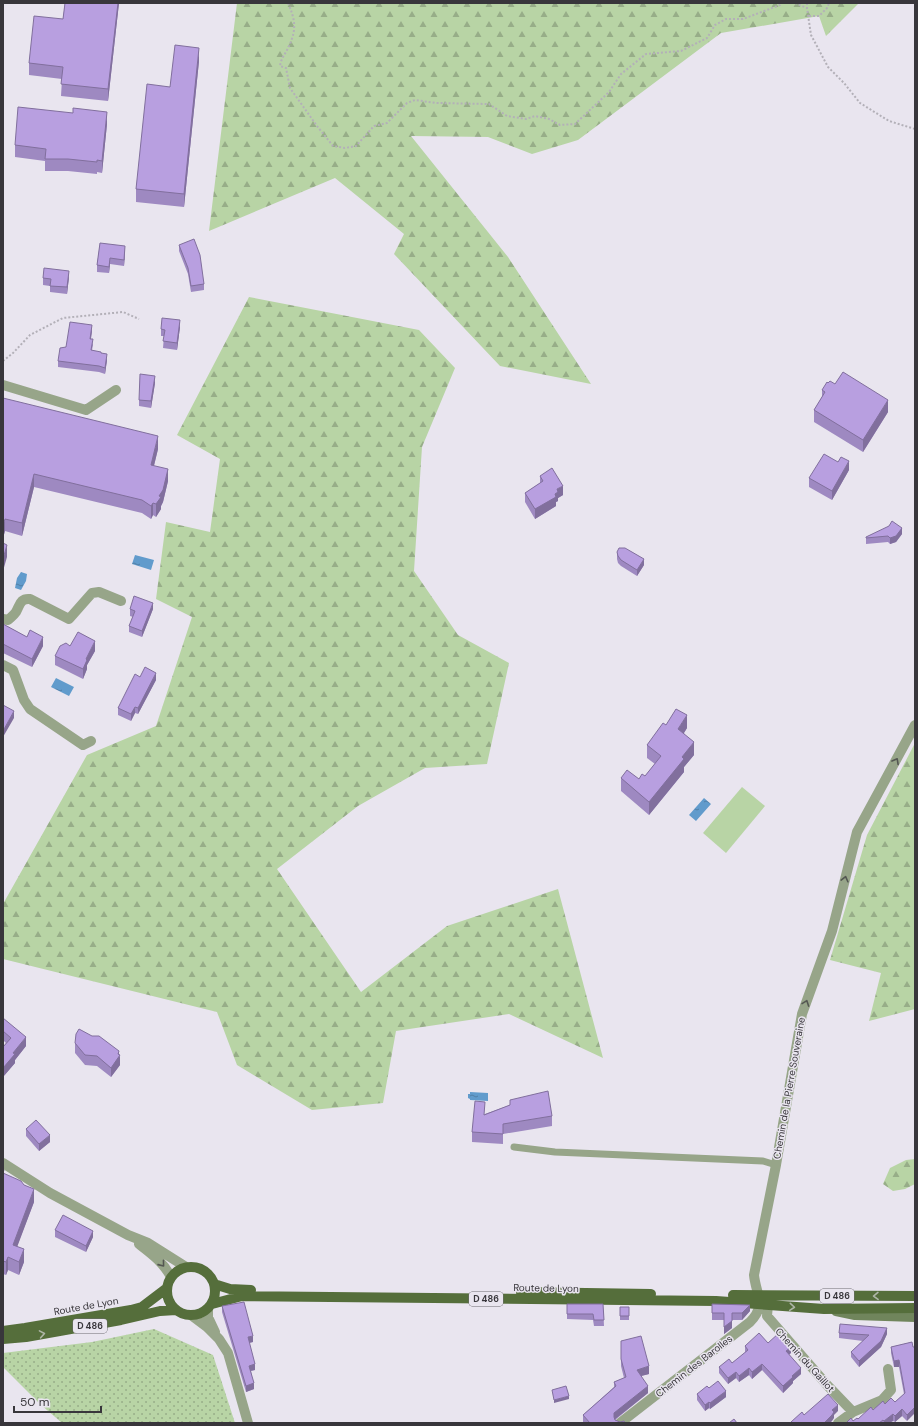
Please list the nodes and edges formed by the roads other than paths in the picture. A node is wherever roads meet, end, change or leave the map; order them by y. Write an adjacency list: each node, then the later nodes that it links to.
1 (3, 385): 2 (street)
2 (116, 390)
3 (120, 601): 4 (street)
4 (3, 619)
5 (3, 665): 7 (street)
6 (915, 725): 10 (street, Chemin de la Pierre Souveraine, one-way to 6)
7 (91, 741)
8 (514, 1147): 10 (lane)
9 (3, 1163): 11 (street)
10 (776, 1165): 17 (street, Chemin de la Pierre Souveraine)
11 (128, 1235): 12 (street); 13 (street, one-way to 13)
12 (186, 1267): 13 (main road); 14 (main road)
13 (171, 1278): 15 (main road)
14 (214, 1284): 17 (main road, Route de Lyon / D 486); 18 (main road)
15 (167, 1288): 21 (main road); 24 (main road, Route de Lyon / D 486)
16 (915, 1296): 17 (main road, D 486, one-way to 17)
17 (762, 1301): 18 (main road, Route de Lyon / D 486); 20 (main road, D 486, one-way to 20); 28 (street, Chemin du Gaillot); 30 (street, Chemin des Barolles)
18 (210, 1306): 22 (main road); 26 (street)
19 (915, 1308): 20 (main road, D 486)
20 (824, 1309): 23 (street)
21 (176, 1310): 22 (main road); 25 (main road, Route de Lyon / D 486, one-way to 21)
22 (191, 1315): 26 (street)
23 (915, 1317)
24 (3, 1331)
25 (3, 1339)
26 (219, 1339): 29 (street)
27 (888, 1369): 28 (street)
28 (853, 1412): 31 (street)
29 (248, 1423)
30 (620, 1423)
31 (838, 1423)

